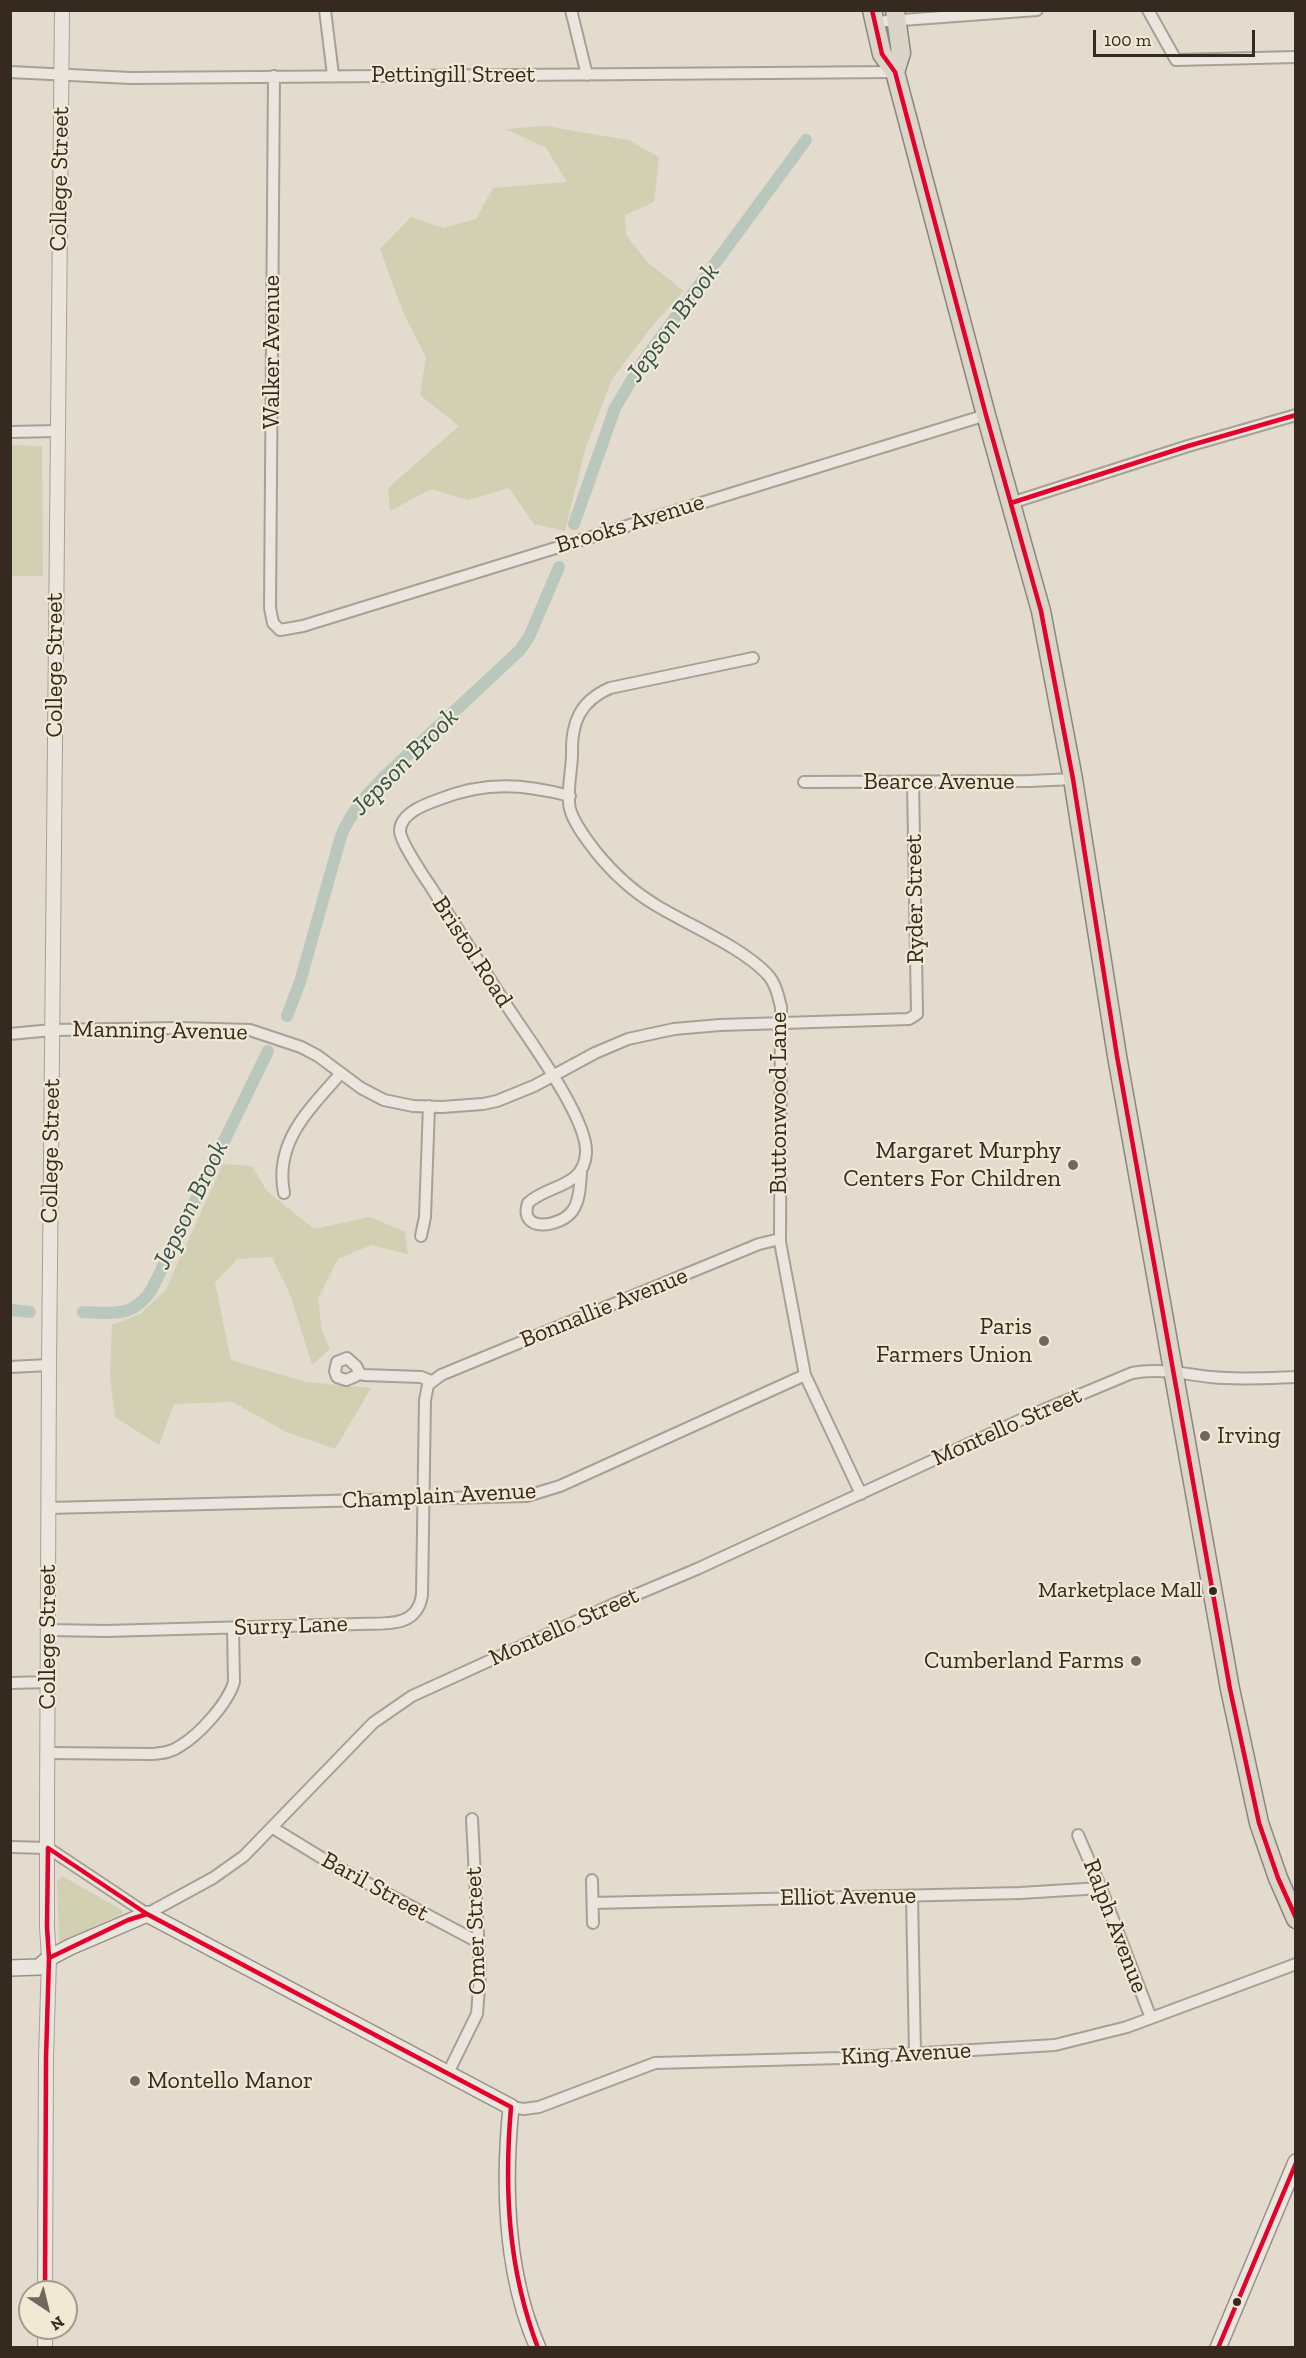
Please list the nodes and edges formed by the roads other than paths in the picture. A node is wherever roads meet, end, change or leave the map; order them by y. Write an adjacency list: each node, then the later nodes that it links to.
1 (62, 10): 13 (street, College Street)
2 (325, 10): 11 (street)
3 (571, 10): 12 (street)
4 (1036, 10): 7 (street)
5 (1148, 10): 8 (street)
6 (874, 16): 7 (street); 10 (highway)
7 (896, 16): 10 (highway)
8 (1296, 57)
9 (10, 72): 13 (street, Pettingill Street)
10 (895, 72): 12 (street, Pettingill Street); 15 (highway)
11 (333, 75): 12 (street, Pettingill Street); 14 (street, Pettingill Street)
12 (587, 75)
13 (61, 76): 14 (street, Pettingill Street); 17 (street, College Street)
14 (274, 76): 20 (street, Walker Avenue)
15 (986, 415): 19 (highway); 20 (street, Brooks Avenue)
16 (1296, 415): 19 (street)
17 (57, 431): 18 (street); 28 (street, College Street)
18 (10, 432)
19 (1011, 503): 22 (highway)
20 (276, 627)
21 (753, 658): 25 (street, Buttonwood Lane)
22 (1073, 779): 24 (street, Bearce Avenue); 39 (highway)
23 (804, 782): 24 (street, Bearce Avenue)
24 (913, 782): 26 (street, Ryder Street)
25 (570, 796): 27 (street, Buttonwood Lane); 31 (street, Bristol Road)
26 (917, 1016): 27 (street, Manning Avenue)
27 (781, 1023): 31 (street, Manning Avenue); 36 (street, Buttonwood Lane)
28 (52, 1030): 29 (street, Manning Avenue); 30 (street, Manning Avenue); 37 (street, College Street)
29 (10, 1034)
30 (341, 1073): 32 (street, Manning Avenue); 34 (street)
31 (553, 1076): 32 (street, Manning Avenue); 33 (street, Bristol Road)
32 (429, 1106): 35 (street)
33 (581, 1173): 33 (street, Bristol Road)
34 (284, 1193)
35 (421, 1236)
36 (780, 1239): 40 (street, Buttonwood Lane); 43 (street, Bonnallie Avenue)
37 (49, 1365): 38 (street); 46 (street, College Street)
38 (10, 1367)
39 (1172, 1371): 42 (street, Montello Street); 44 (street, Montello Street); 62 (highway)
40 (806, 1375): 44 (street, Buttonwood Lane); 45 (street, Champlain Avenue)
41 (356, 1376): 43 (street)
42 (1296, 1377)
43 (431, 1382): 45 (street, Surry Lane)
44 (861, 1494): 53 (street, Montello Street)
45 (424, 1499): 46 (street, Champlain Avenue); 47 (street, Surry Lane)
46 (48, 1508): 48 (street, College Street)
47 (233, 1628): 48 (street, Surry Lane); 51 (street)
48 (49, 1630): 49 (street, College Street)
49 (48, 1682): 50 (street); 51 (street, College Street)
50 (10, 1683)
51 (47, 1753): 56 (street, College Street)
52 (472, 1819): 64 (street, Omer Street)
53 (273, 1828): 61 (street, Montello Street); 64 (street, Baril Street)
54 (1078, 1835): 58 (street, Ralph Avenue)
55 (10, 1847): 56 (street)
56 (48, 1848): 61 (street); 65 (street, College Street)
57 (592, 1880): 60 (street)
58 (1101, 1888): 59 (street, Elliot Avenue); 68 (street, Ralph Avenue)
59 (912, 1896): 60 (street, Elliot Avenue); 69 (street)
60 (593, 1903): 63 (street)
61 (147, 1914): 65 (main road, Montello Street); 70 (main road)
62 (1296, 1919)
63 (594, 1923)
64 (478, 1942): 70 (street, Omer Street)
65 (49, 1958): 67 (main road, Montello Street); 73 (street, College Street)
66 (1296, 1964): 68 (street, King Avenue)
67 (10, 1968)
68 (1151, 2018): 69 (street, King Avenue)
69 (915, 2054): 71 (street, King Avenue)
70 (448, 2073): 71 (main road)
71 (511, 2107): 74 (main road)
72 (1296, 2162): 75 (main road)
73 (45, 2280)
74 (538, 2348)
75 (1218, 2348)

